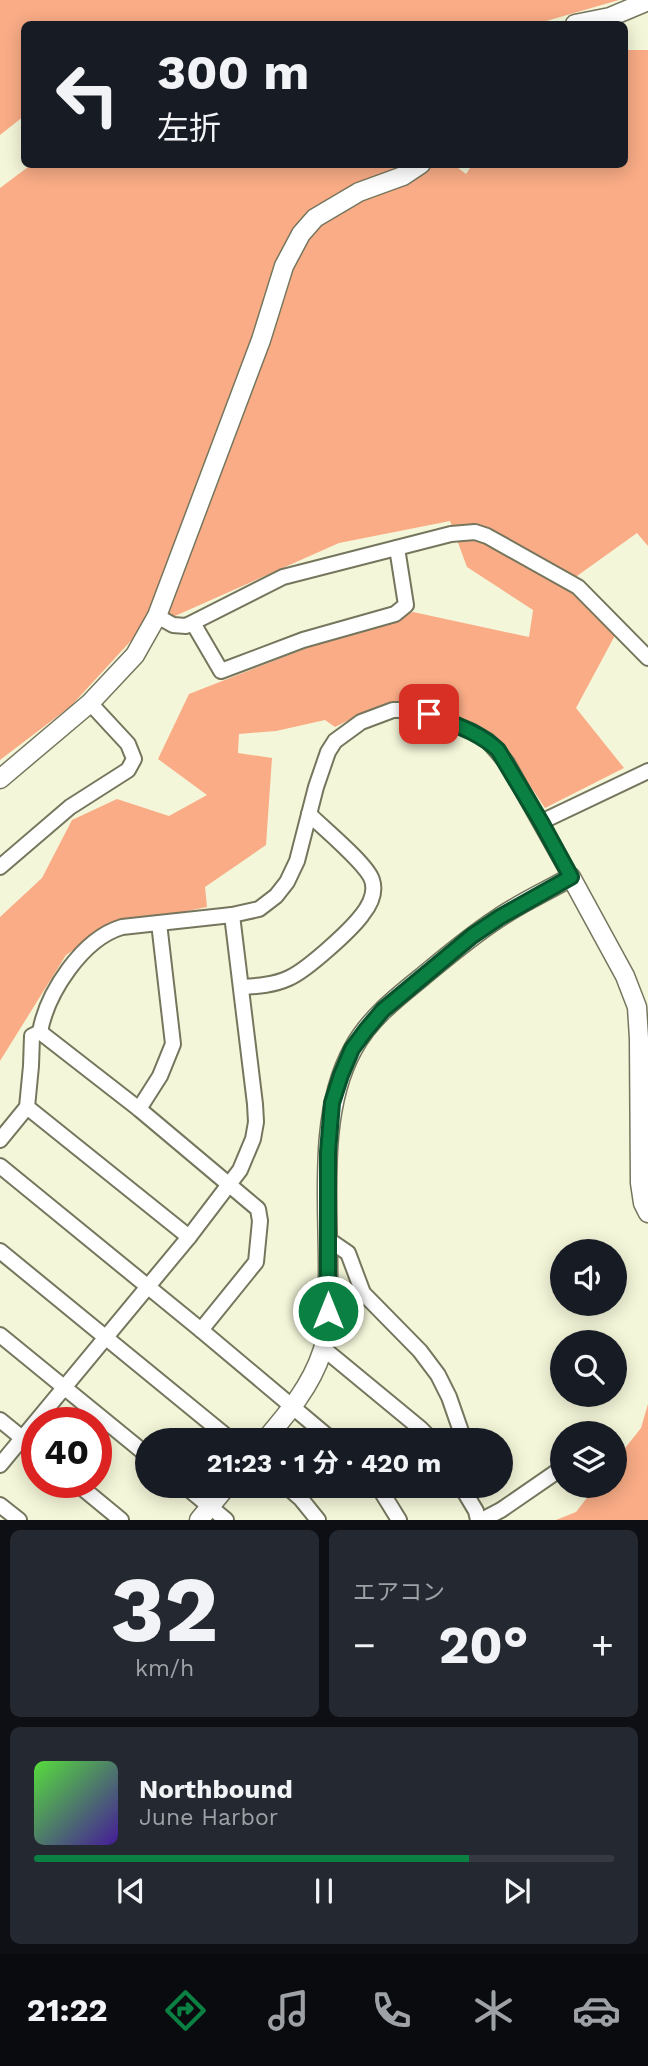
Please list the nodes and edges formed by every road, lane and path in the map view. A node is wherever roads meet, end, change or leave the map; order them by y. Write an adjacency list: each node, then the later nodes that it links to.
1 (648, 1): 2 (street)
2 (590, 21)
3 (415, 168): 5 (street)
4 (397, 548): 6 (street); 6 (street); 7 (street)
5 (157, 616): 6 (street); 8 (street)
6 (193, 623)
7 (648, 657)
8 (90, 703): 10 (street); 13 (street)
9 (648, 771): 12 (street)
10 (0, 779)
11 (309, 814): 12 (street); 15 (street); 17 (street)
12 (541, 822): 14 (street)
13 (0, 867)
14 (571, 877): 24 (street); 26 (street)
15 (232, 915): 16 (street); 17 (street)
16 (159, 923): 18 (street); 20 (street)
17 (242, 987): 23 (street)
18 (40, 1032): 19 (street); 20 (street)
19 (27, 1107): 21 (street); 25 (street)
20 (139, 1109): 23 (street)
21 (0, 1140)
22 (0, 1166): 28 (street)
23 (228, 1184): 25 (street); 29 (street)
24 (648, 1213)
25 (189, 1237): 28 (street)
26 (329, 1240): 32 (street); 41 (street)
27 (0, 1251): 31 (street)
28 (148, 1286): 29 (street); 31 (street)
29 (201, 1330): 34 (street)
30 (0, 1335): 33 (street)
31 (105, 1336): 33 (street); 37 (street)
32 (324, 1349): 34 (street); 40 (street)
33 (64, 1388): 35 (street); 44 (street)
34 (293, 1406): 38 (street); 39 (street)
35 (48, 1407)
36 (0, 1420): 42 (street)
37 (216, 1428)
38 (275, 1428)
39 (318, 1428)
40 (420, 1428)
41 (460, 1428)
42 (21, 1437)
43 (21, 1439): 45 (street)
44 (135, 1445)
45 (0, 1465)
46 (550, 1476): 60 (street)
47 (94, 1498): 56 (street)
48 (194, 1498): 54 (street)
49 (218, 1498): 54 (street)
50 (300, 1498): 58 (street)
51 (385, 1498): 59 (street)
52 (470, 1498): 60 (street)
53 (0, 1505): 55 (street)
54 (205, 1513): 57 (street)
55 (19, 1520)
56 (121, 1520)
57 (226, 1520)
58 (318, 1520)
59 (399, 1520)
60 (480, 1520)

